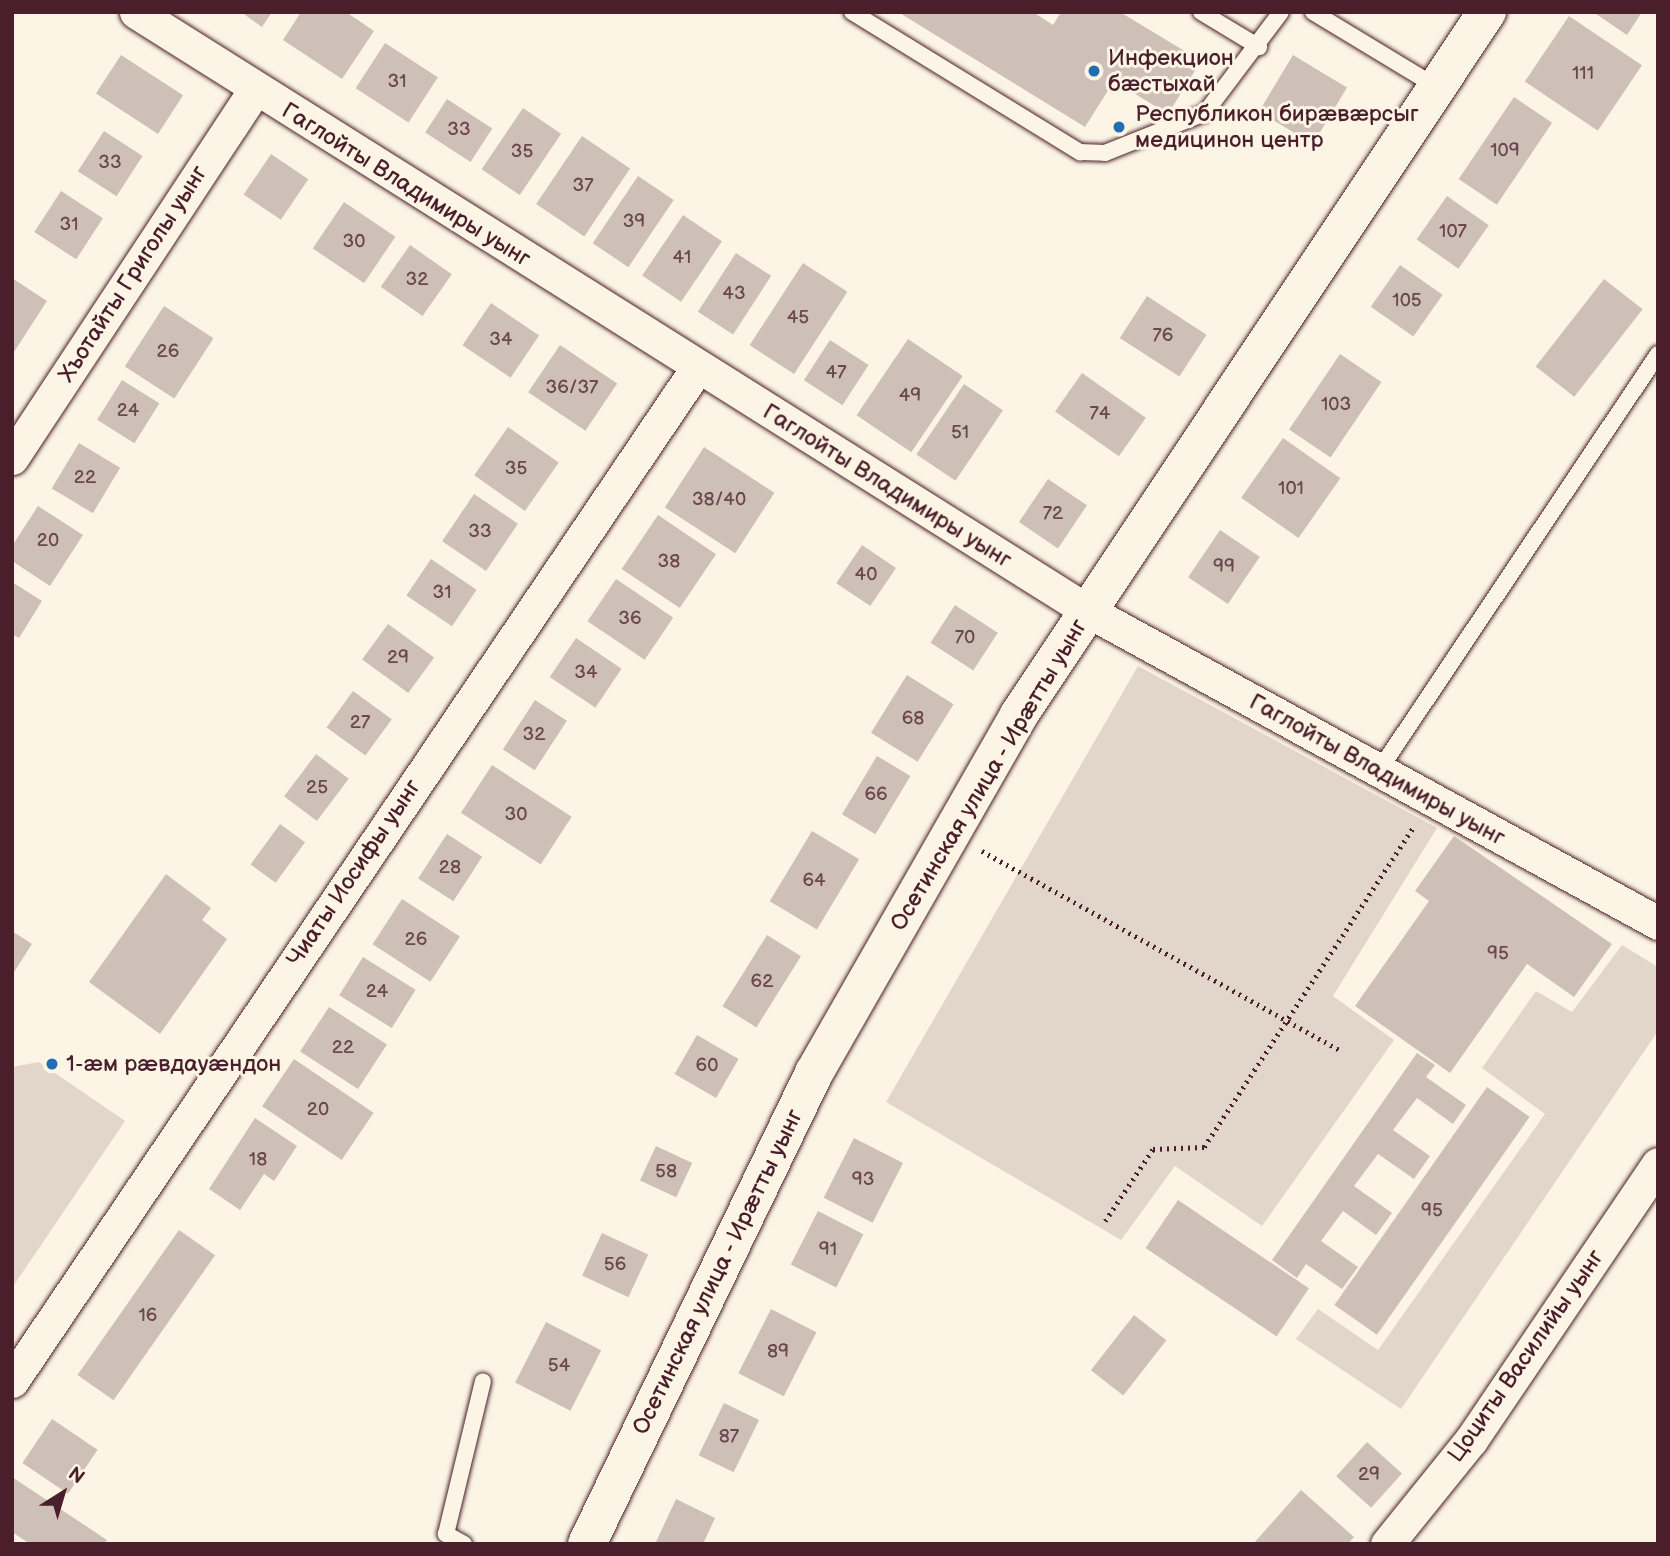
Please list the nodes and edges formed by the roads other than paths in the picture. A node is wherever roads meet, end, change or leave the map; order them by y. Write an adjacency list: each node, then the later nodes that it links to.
1 (136, 12): 9 (street, Гаглойты Владимиры уынг)
2 (852, 12): 7 (lane)
3 (1201, 12): 7 (lane)
4 (1281, 12): 7 (lane)
5 (1313, 12): 8 (lane)
6 (1487, 12): 8 (street, Осетинская улица - Ирæтты уынг)
7 (1259, 47)
8 (1437, 87): 13 (street, Осетинская улица - Ирæтты уынг)
9 (254, 91): 11 (street, Гаглойты Владимиры уынг); 12 (street, Хъотайты Григолы уынг)
10 (1658, 354): 14 (lane)
11 (697, 368): 13 (street, Гаглойты Владимиры уынг); 17 (street, Чиаты Иосифы уынг)
12 (12, 458)
13 (1088, 611): 14 (street, Гаглойты Владимиры уынг); 20 (street, Осетинская улица - Ирæтты уынг)
14 (1378, 772): 15 (street, Гаглойты Владимиры уынг)
15 (1658, 923)
16 (1658, 1164): 21 (street, Цоциты Василийы уынг)
17 (12, 1381)
18 (483, 1381): 19 (lane)
19 (464, 1544)
20 (587, 1544)
21 (1387, 1544)

